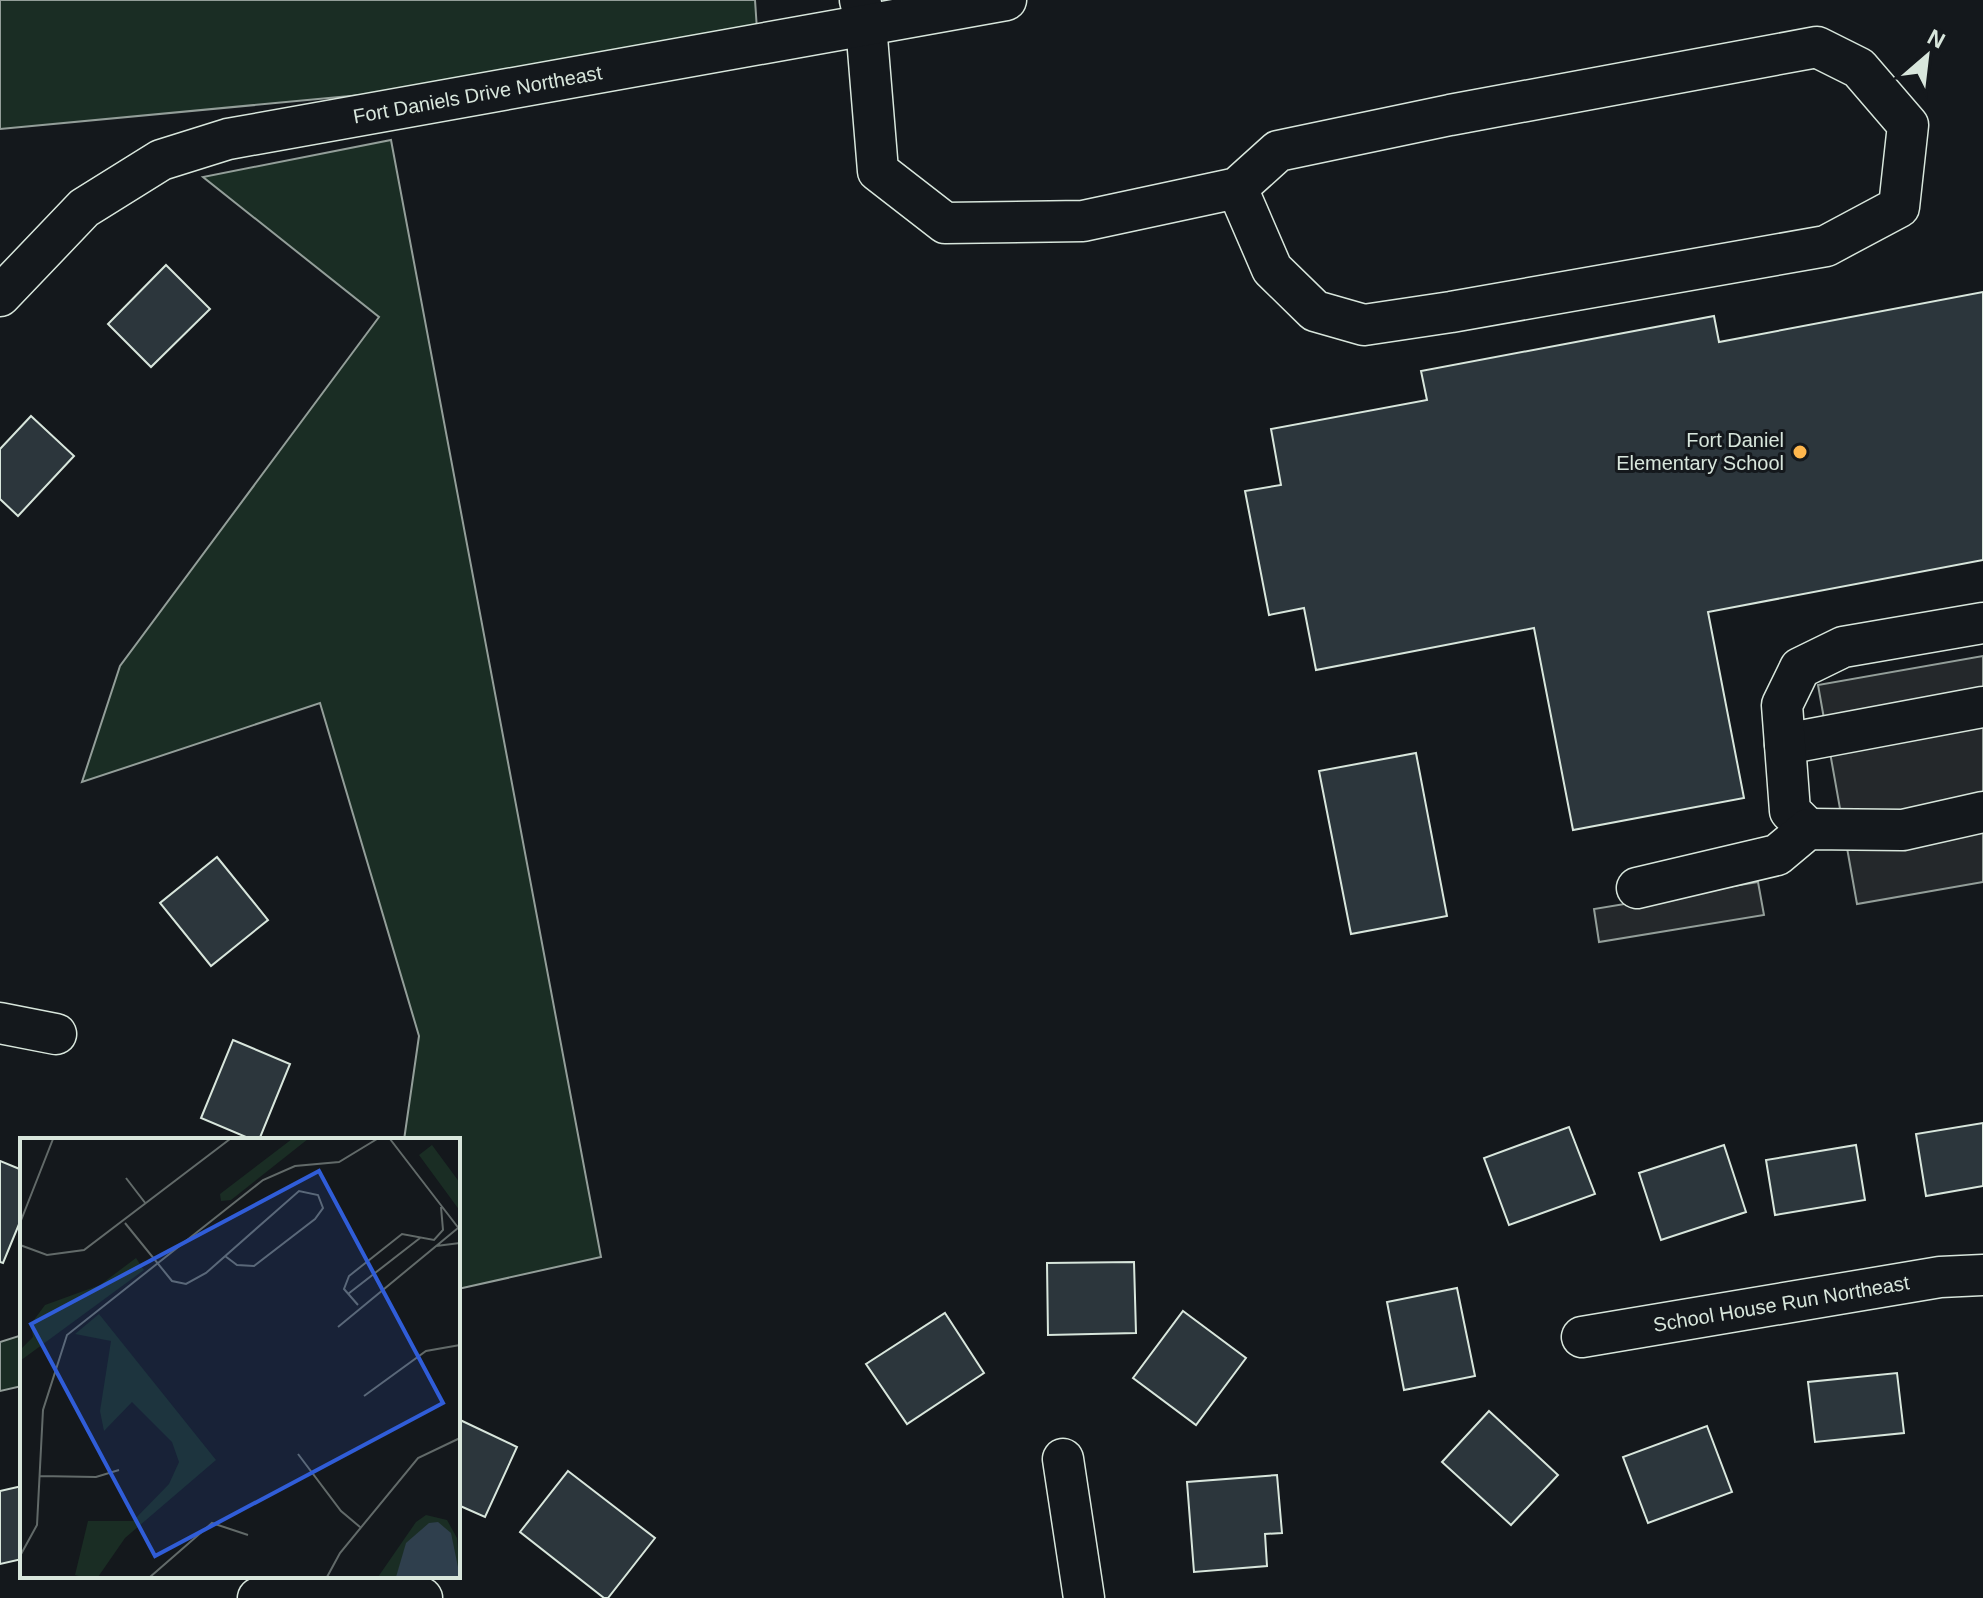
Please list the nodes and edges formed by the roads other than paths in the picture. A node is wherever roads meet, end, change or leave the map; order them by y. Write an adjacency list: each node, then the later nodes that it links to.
1 (1006, 0): 2 (street, Fort Daniels Drive Northeast)
2 (863, 13): 3 (street); 4 (street, Fort Daniels Drive Northeast)
3 (1237, 188): 3 (street)
4 (0, 296)
5 (1983, 623): 7 (street)
6 (1983, 707): 7 (street)
7 (1785, 744): 9 (street)
8 (1983, 812): 9 (street)
9 (1808, 829): 10 (street)
10 (1637, 888)
11 (0, 1023): 12 (street)
12 (56, 1034)
13 (1983, 1275): 14 (street, School House Run Northeast)
14 (1582, 1337)
15 (1063, 1459): 18 (street)
16 (258, 1598): 17 (street)
17 (422, 1598)
18 (1084, 1598)

